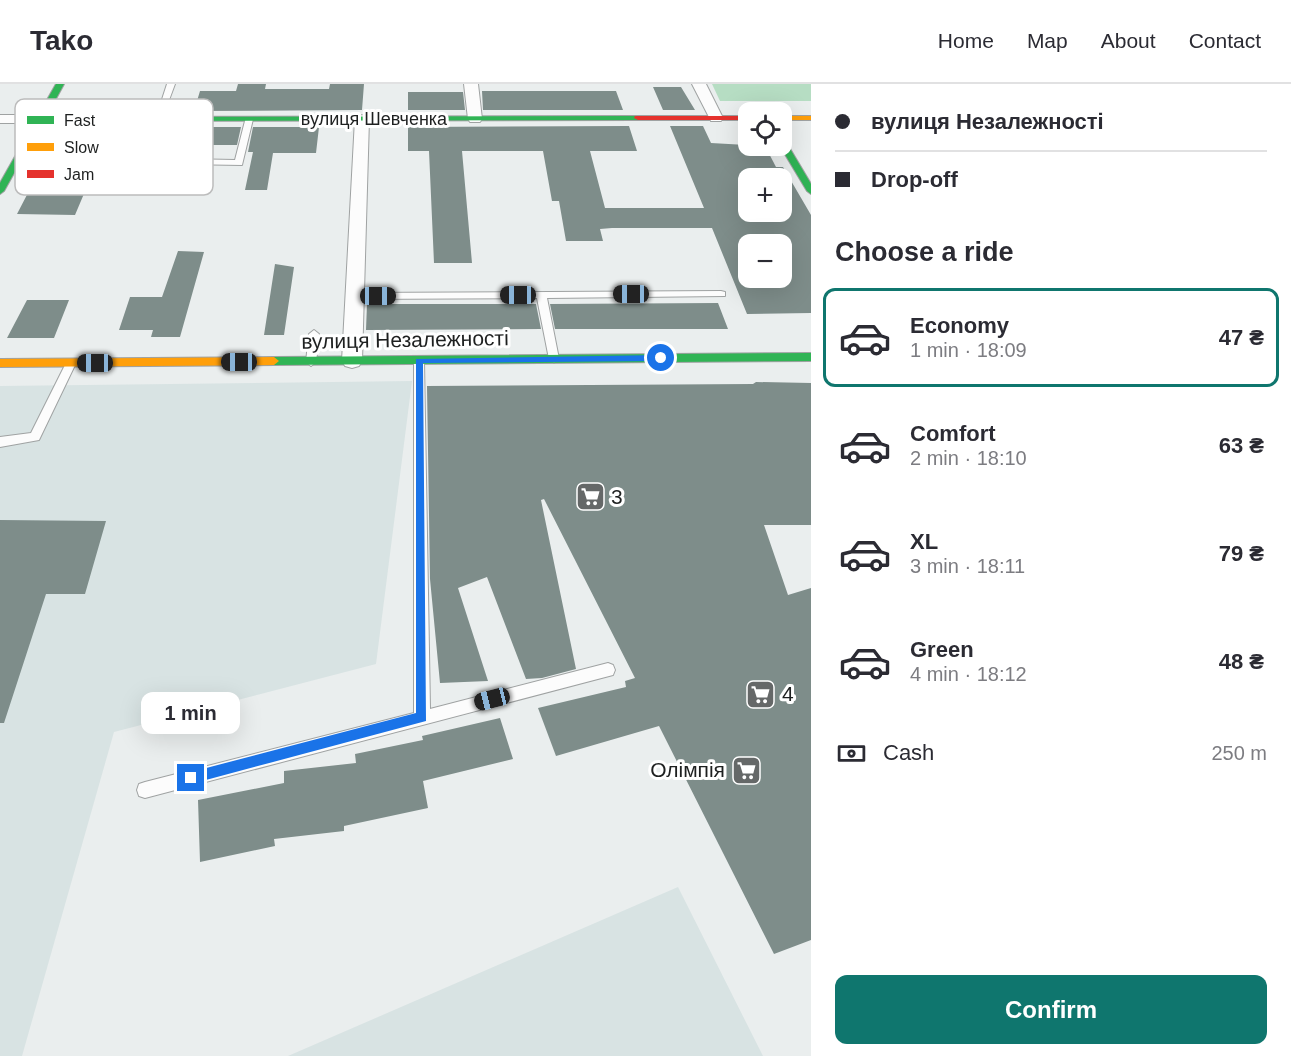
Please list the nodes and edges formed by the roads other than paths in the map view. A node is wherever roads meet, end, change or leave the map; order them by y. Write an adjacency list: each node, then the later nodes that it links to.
1 (60, 84): 5 (street)
2 (171, 84): 6 (lane)
3 (471, 84): 14 (street)
4 (699, 84): 7 (street)
5 (51, 99)
6 (165, 99)
7 (716, 118): 8 (street, вулиця Шевченка); 14 (street, вулиця Шевченка)
8 (738, 118)
9 (792, 118): 10 (street)
10 (811, 118)
11 (213, 119): 12 (street, вулиця Шевченка)
12 (249, 119): 13 (street, вулиця Шевченка); 16 (lane)
13 (362, 119): 14 (street, вулиця Шевченка); 22 (street)
14 (475, 119)
15 (790, 156): 19 (street)
16 (213, 162)
17 (15, 164): 18 (street)
18 (0, 191)
19 (811, 191)
20 (721, 294): 21 (lane)
21 (542, 295): 22 (lane); 25 (lane)
22 (355, 296): 28 (street)
23 (314, 334): 27 (lane)
24 (811, 357): 25 (street, вулиця Незалежності)
25 (554, 359): 26 (street, вулиця Незалежності)
26 (419, 361): 28 (street, вулиця Незалежності); 33 (lane)
27 (311, 362): 28 (street, вулиця Незалежності); 30 (street, вулиця Незалежності)
28 (352, 362)
29 (0, 363): 30 (street, вулиця Незалежності)
30 (71, 363): 31 (lane)
31 (0, 442)
32 (608, 670): 33 (lane)
33 (422, 717): 34 (lane)
34 (145, 790)

